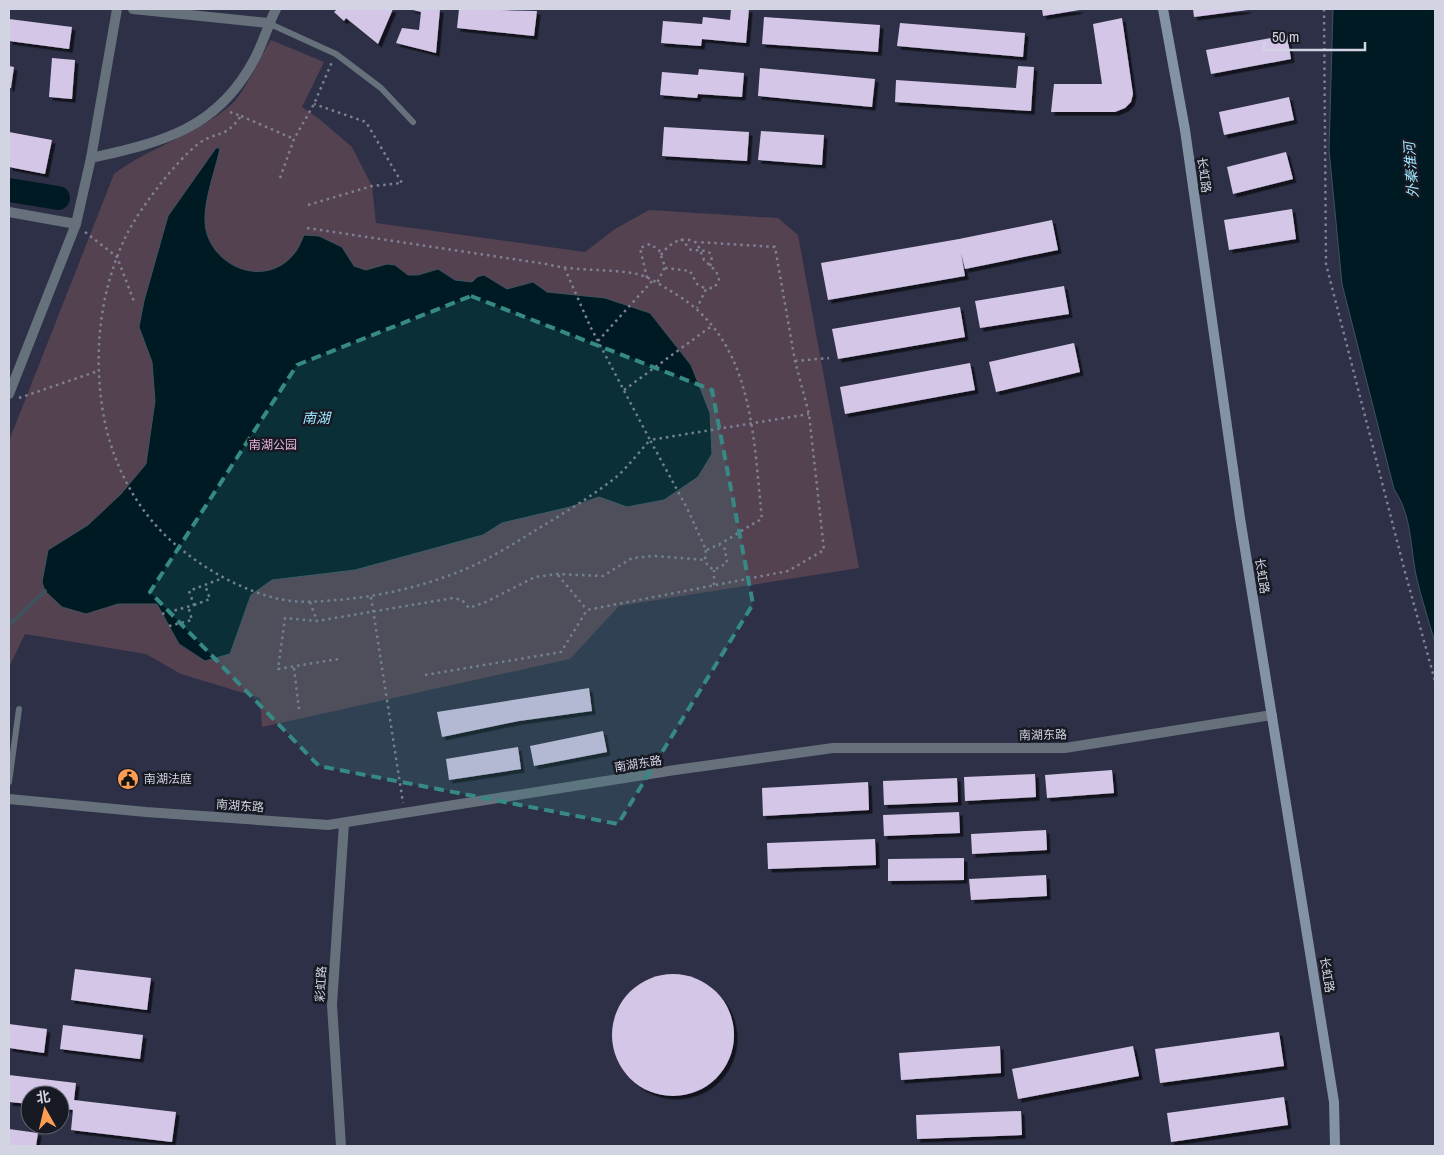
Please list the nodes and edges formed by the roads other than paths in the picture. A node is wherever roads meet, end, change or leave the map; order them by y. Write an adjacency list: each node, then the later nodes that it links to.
1 (118, 9): 7 (street)
2 (133, 9): 5 (street)
3 (276, 9): 5 (street)
4 (1163, 9): 12 (main road, 长虹路)
5 (268, 23): 6 (lane); 7 (street)
6 (413, 122)
7 (91, 158): 9 (street)
8 (9, 212): 9 (street)
9 (75, 225): 10 (street)
10 (13, 396)
11 (19, 709): 13 (lane)
12 (1272, 715): 15 (street, 南湖东路); 17 (main road, 长虹路)
13 (9, 782)
14 (9, 799): 15 (street, 南湖东路)
15 (344, 823): 16 (street, 彩虹路)
16 (341, 1146)
17 (1335, 1146)

